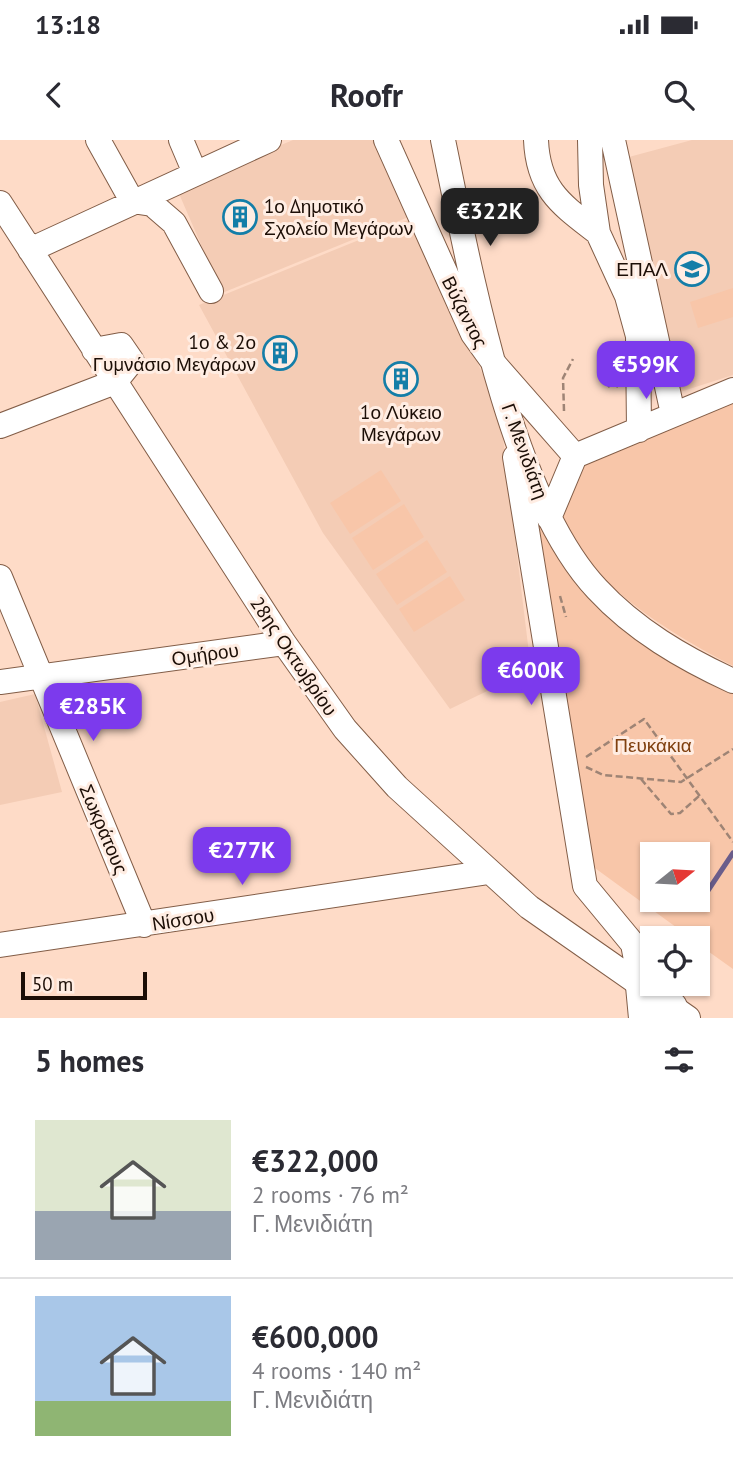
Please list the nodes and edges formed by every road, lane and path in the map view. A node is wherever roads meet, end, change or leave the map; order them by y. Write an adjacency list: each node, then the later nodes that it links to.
1 (98, 140): 10 (street)
2 (181, 140): 9 (street)
3 (269, 140): 9 (street)
4 (386, 140): 16 (street, Βύζαντος)
5 (443, 140): 16 (street, Γ. Μενιδιάτη)
6 (536, 140): 12 (street)
7 (590, 140): 12 (street)
8 (613, 140): 20 (street)
9 (195, 173): 10 (street)
10 (132, 201): 13 (street); 14 (street)
11 (0, 203): 13 (street, 28ης Οκτωβρίου)
12 (598, 233): 22 (street)
13 (30, 250): 17 (street, 28ης Οκτωβρίου)
14 (211, 291)
15 (573, 359): 23 (path)
16 (496, 366): 19 (street, Γ. Μενιδιάτη); 23 (street)
17 (119, 377): 21 (street); 26 (street, 28ης Οκτωβρίου)
18 (733, 390): 20 (street)
19 (507, 405): 24 (street, Γ. Μενιδιάτη); 38 (street)
20 (673, 414): 22 (street)
21 (0, 426)
22 (639, 430): 23 (street)
23 (568, 447): 24 (street)
24 (549, 518): 28 (street, Γ. Μενιδιάτη)
25 (0, 577): 27 (street, Σωκράτους)
26 (284, 643): 27 (street, Ομήρου); 35 (street, 28ης Οκτωβρίου)
27 (40, 677): 29 (street, Ομήρου); 36 (street, Σωκράτους)
28 (733, 681)
29 (0, 682)
30 (733, 749): 32 (path)
31 (641, 778): 32 (path); 32 (path); 33 (path)
32 (687, 780): 33 (path)
33 (699, 796): 34 (path)
34 (733, 842)
35 (489, 872): 36 (street, Νίσσου); 39 (street, 28ης Οκτωβρίου)
36 (144, 925): 37 (street, Νίσσου)
37 (0, 945)
38 (640, 981)
39 (640, 985)
40 (642, 996): 43 (main road)
41 (654, 996): 42 (street, 28ης Οκτωβρίου)
42 (676, 1014)
43 (644, 1018)

